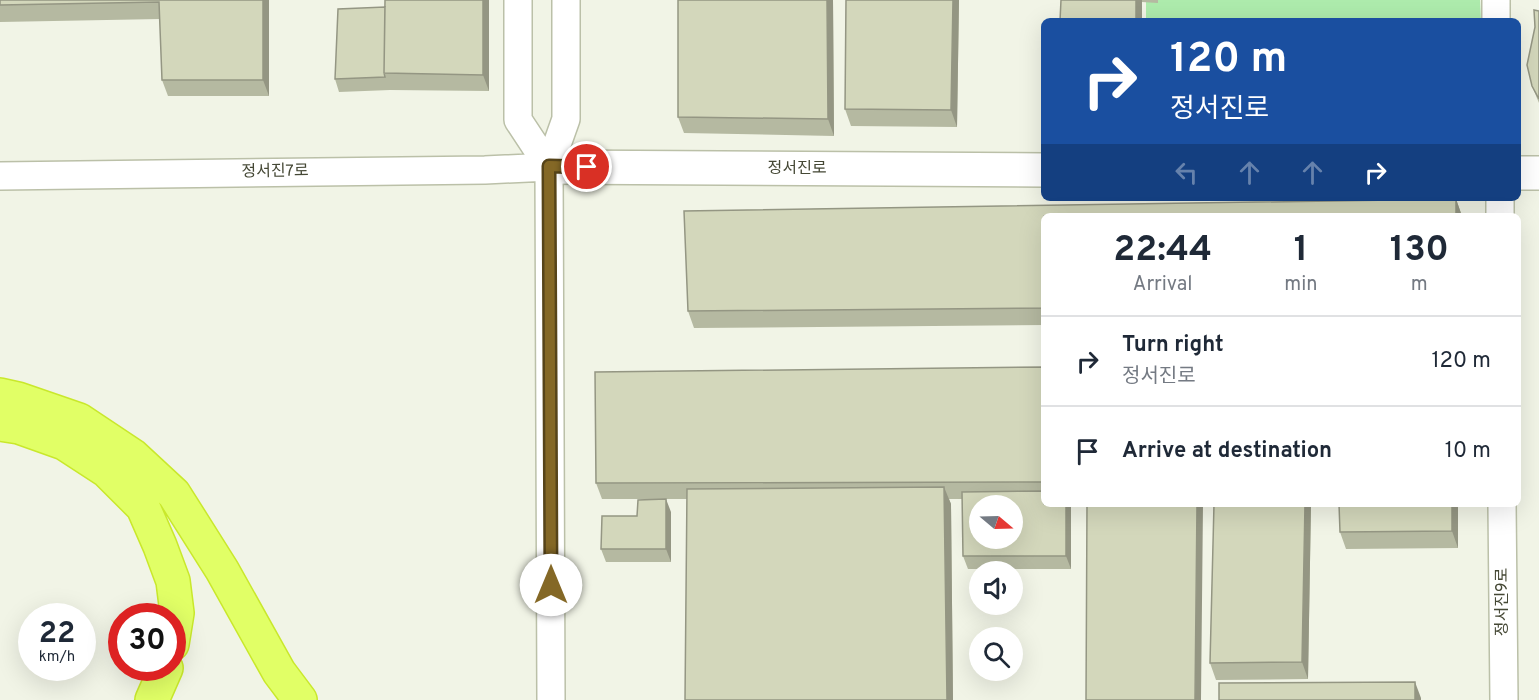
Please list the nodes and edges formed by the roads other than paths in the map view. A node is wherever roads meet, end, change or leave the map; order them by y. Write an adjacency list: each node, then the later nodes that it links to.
1 (518, 0): 5 (street)
2 (566, 0): 5 (street)
3 (1496, 0): 4 (street)
4 (1496, 18)
5 (549, 166): 6 (street, 정서진로); 9 (street, 정서진7로); 17 (street)
6 (1041, 170)
7 (1539, 172): 8 (street)
8 (1521, 173)
9 (0, 176)
10 (0, 395): 16 (highway)
11 (0, 424): 13 (highway)
12 (1502, 507): 18 (street, 정서진9로)
13 (176, 603)
14 (160, 681): 15 (highway)
15 (152, 700)
16 (300, 700)
17 (551, 700)
18 (1504, 700)

